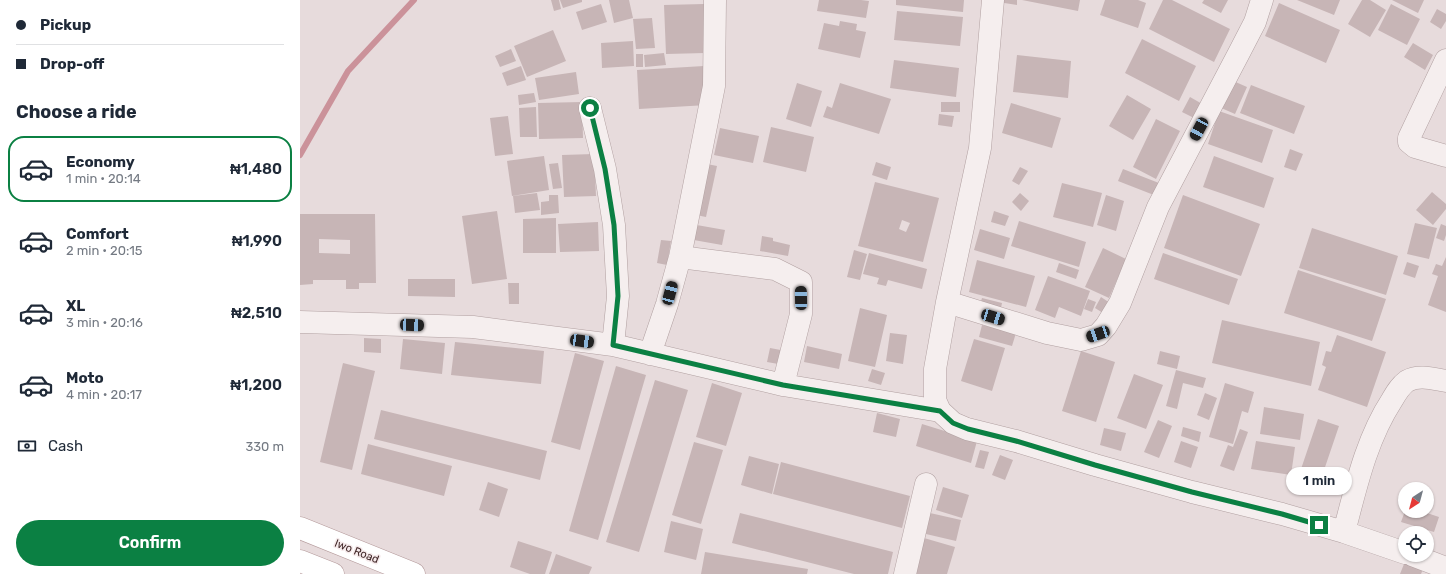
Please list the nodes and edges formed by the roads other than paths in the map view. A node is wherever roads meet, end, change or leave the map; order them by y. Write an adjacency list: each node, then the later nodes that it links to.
1 (715, 0): 7 (street)
2 (993, 0): 8 (street)
3 (1262, 0): 8 (street)
4 (1446, 60): 6 (street)
5 (590, 108): 10 (street)
6 (1446, 156)
7 (680, 257): 11 (street); 13 (street)
8 (947, 302): 14 (street)
9 (300, 322): 10 (street)
10 (613, 345): 11 (street)
11 (650, 354): 13 (street)
12 (1446, 381): 17 (street)
13 (783, 385): 14 (street)
14 (940, 411): 17 (street)
15 (926, 484): 24 (street)
16 (300, 528): 23 (main road, Iwo Road)
17 (1344, 532): 18 (street)
18 (1398, 550)
19 (300, 561): 22 (main road)
20 (1430, 562): 21 (street)
21 (1446, 568)
22 (333, 574)
23 (414, 574)
24 (905, 574)

